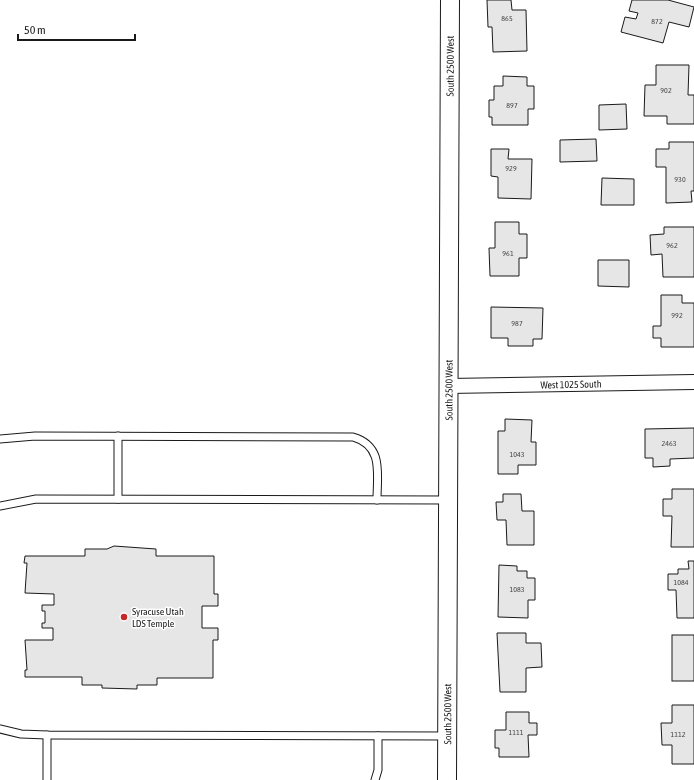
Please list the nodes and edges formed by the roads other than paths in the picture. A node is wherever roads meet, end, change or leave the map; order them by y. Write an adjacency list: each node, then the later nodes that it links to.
1 (450, 0): 3 (street, South 2500 West)
2 (694, 382): 3 (street, West 1025 South)
3 (448, 386): 8 (street, South 2500 West)
4 (118, 436): 5 (lane); 6 (lane); 7 (lane)
5 (0, 439)
6 (118, 499): 7 (lane); 9 (lane)
7 (377, 500): 8 (lane)
8 (448, 500): 13 (street, South 2500 West)
9 (0, 506)
10 (0, 729): 11 (lane)
11 (47, 735): 12 (lane); 14 (lane)
12 (378, 736): 13 (lane); 15 (lane)
13 (447, 736): 16 (street, South 2500 West)
14 (47, 780)
15 (375, 780)
16 (447, 780)

